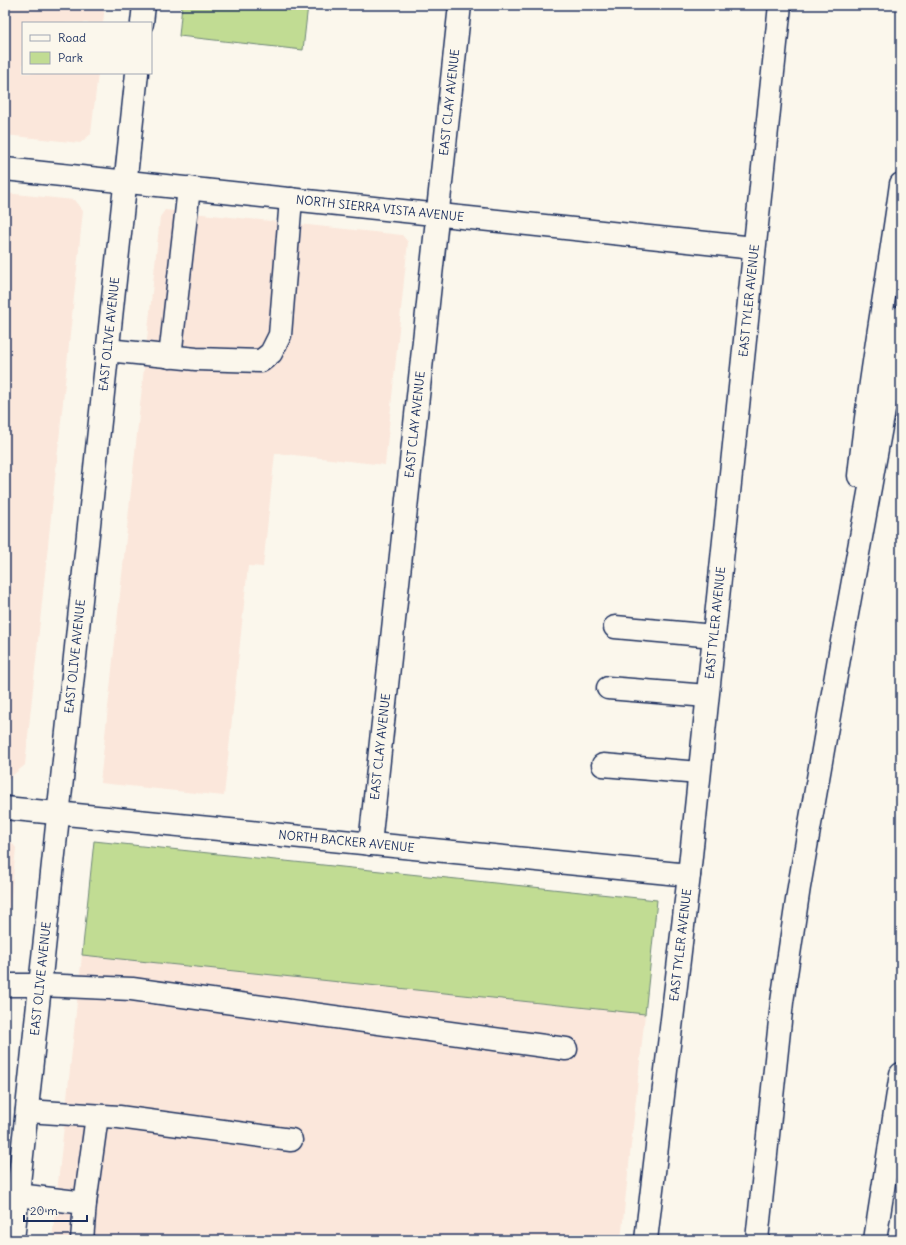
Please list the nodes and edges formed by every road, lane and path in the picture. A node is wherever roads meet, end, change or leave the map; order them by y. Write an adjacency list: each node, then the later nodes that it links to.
1 (144, 5): 4 (main road)
2 (460, 5): 11 (main road, EAST CLAY AVENUE)
3 (780, 5): 12 (main road, EAST TYLER AVENUE)
4 (142, 22)
5 (136, 74): 7 (main road, EAST OLIVE AVENUE)
6 (5, 169): 7 (main road, NORTH SIERRA VISTA AVENUE)
7 (125, 181): 9 (main road, NORTH SIERRA VISTA AVENUE); 14 (main road, EAST OLIVE AVENUE)
8 (901, 184): 18 (main road)
9 (189, 188): 10 (main road, NORTH SIERRA VISTA AVENUE); 15 (main road)
10 (291, 199): 11 (main road, NORTH SIERRA VISTA AVENUE); 15 (main road)
11 (438, 214): 12 (main road, NORTH SIERRA VISTA AVENUE); 25 (main road, EAST CLAY AVENUE)
12 (754, 248): 17 (main road, EAST TYLER AVENUE)
13 (901, 317): 18 (main road)
14 (107, 350): 15 (main road); 24 (main road, EAST OLIVE AVENUE)
15 (170, 357)
16 (615, 627): 17 (main road)
17 (714, 636): 20 (main road, EAST TYLER AVENUE)
18 (841, 646): 39 (main road)
19 (608, 688): 20 (main road)
20 (707, 696): 22 (main road, EAST TYLER AVENUE)
21 (603, 765): 22 (main road)
22 (699, 773): 26 (main road, EAST TYLER AVENUE)
23 (5, 808): 24 (main road, NORTH BACKER AVENUE)
24 (58, 813): 25 (main road, NORTH BACKER AVENUE); 27 (main road, EAST OLIVE AVENUE)
25 (370, 844): 26 (main road, NORTH BACKER AVENUE)
26 (688, 875): 38 (main road, EAST TYLER AVENUE)
27 (40, 984): 28 (main road); 29 (main road); 31 (main road, EAST OLIVE AVENUE)
28 (5, 985)
29 (566, 1049)
30 (901, 1074): 40 (main road)
31 (27, 1111): 32 (main road); 34 (main road, EAST OLIVE AVENUE)
32 (97, 1116): 33 (main road); 35 (main road)
33 (291, 1140)
34 (18, 1195): 35 (main road); 36 (main road, EAST OLIVE AVENUE)
35 (85, 1203): 37 (main road)
36 (13, 1240)
37 (82, 1240)
38 (646, 1240)
39 (757, 1240)
40 (875, 1240)

